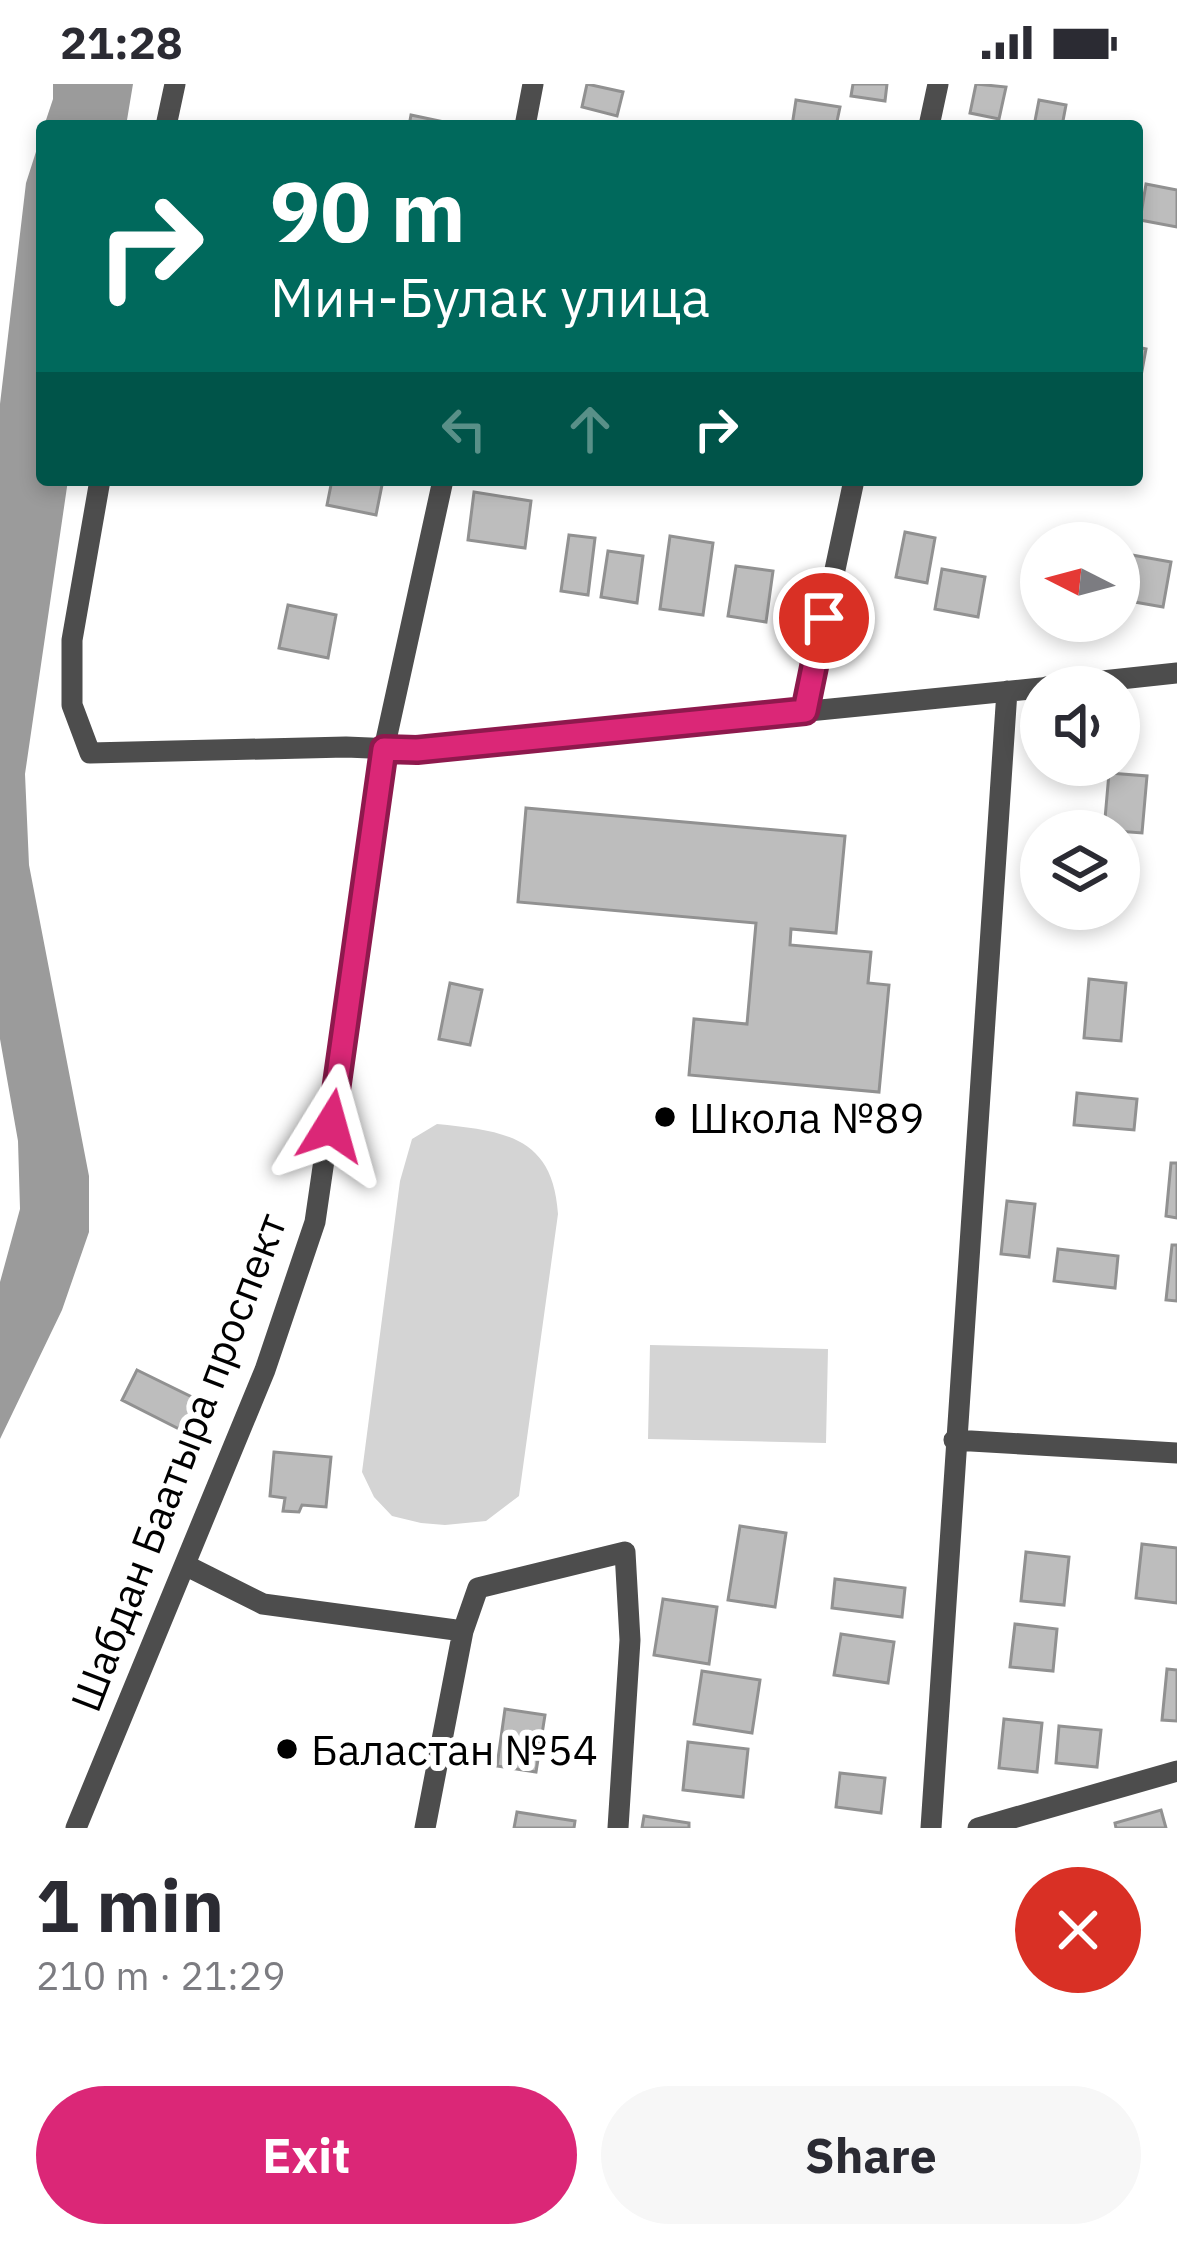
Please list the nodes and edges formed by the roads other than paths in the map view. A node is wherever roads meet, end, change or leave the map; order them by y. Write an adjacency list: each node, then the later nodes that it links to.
1 (175, 84): 4 (street)
2 (533, 84): 5 (street)
3 (938, 84): 6 (street)
4 (167, 120)
5 (527, 120)
6 (930, 120)
7 (99, 486): 15 (street)
8 (441, 486): 15 (street, Шабдан Баатыра проспект)
9 (853, 486): 14 (street)
10 (1177, 673): 11 (street)
11 (1140, 677)
12 (1020, 690): 13 (street)
13 (1007, 691): 14 (street); 16 (street)
14 (805, 711): 15 (street)
15 (384, 749): 18 (street, Шабдан Баатыра проспект)
16 (954, 1440): 17 (street); 24 (street)
17 (1177, 1453)
18 (187, 1566): 19 (street); 21 (street, Шабдан Баатыра проспект)
19 (464, 1631): 22 (street); 23 (street)
20 (1177, 1771): 25 (street)
21 (76, 1828)
22 (425, 1828)
23 (618, 1828)
24 (931, 1828)
25 (978, 1828)

